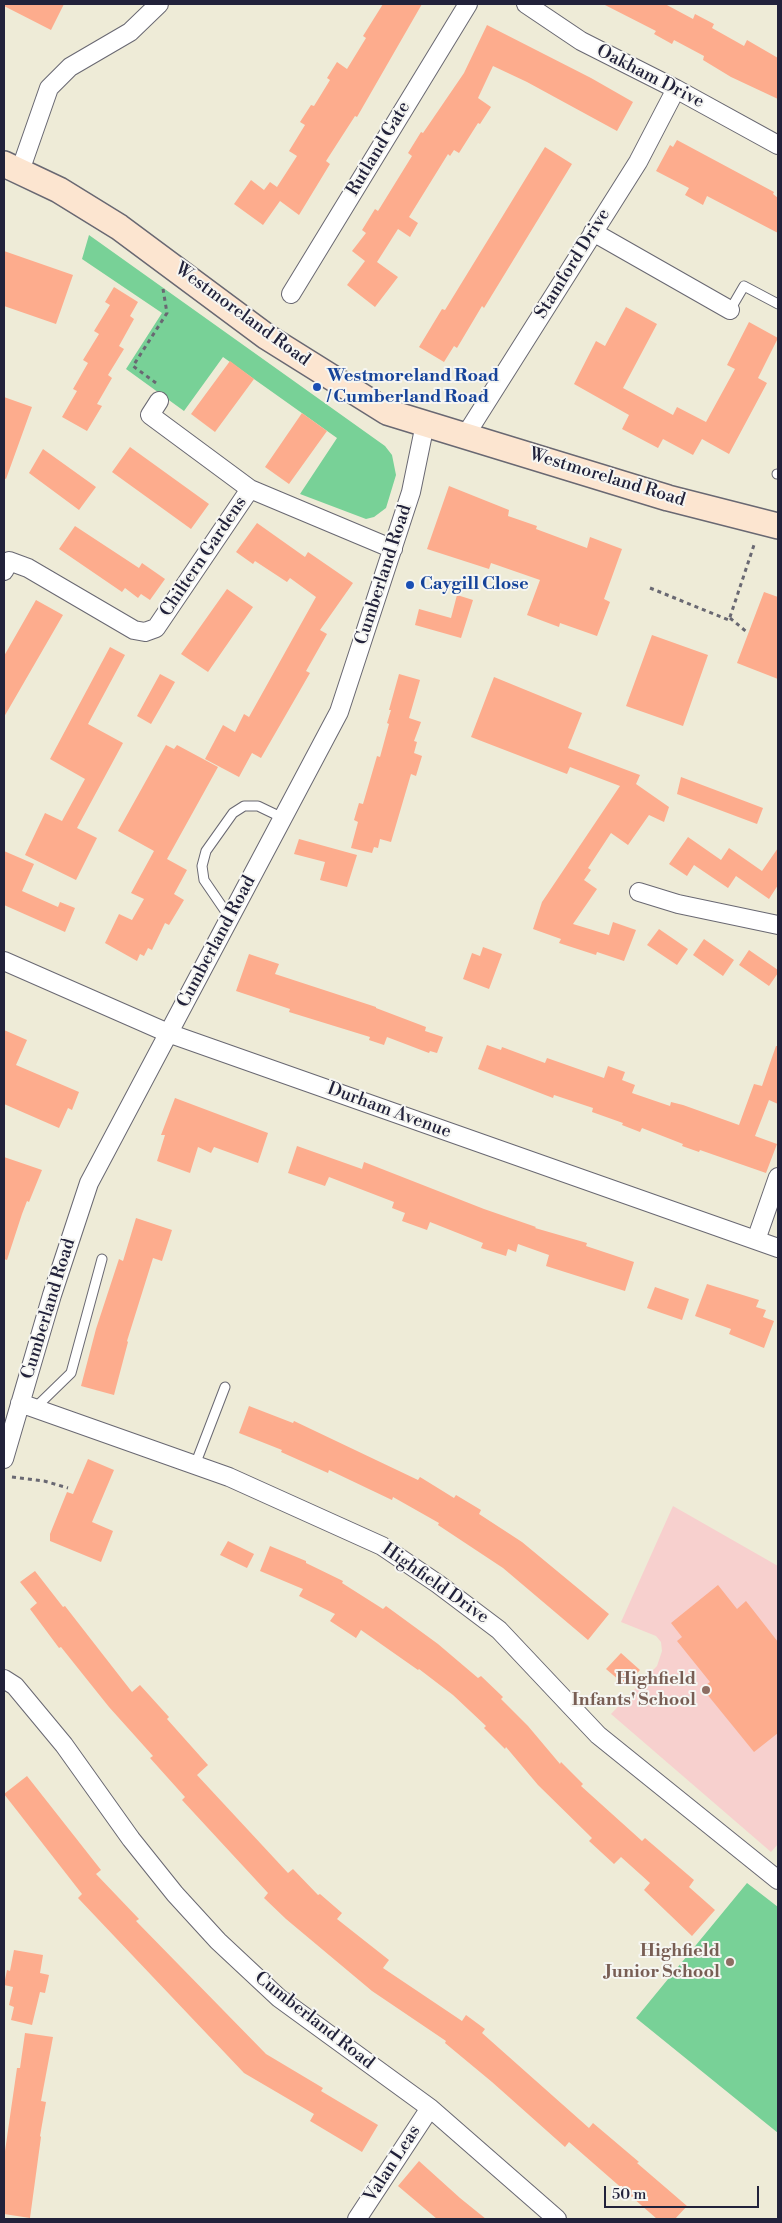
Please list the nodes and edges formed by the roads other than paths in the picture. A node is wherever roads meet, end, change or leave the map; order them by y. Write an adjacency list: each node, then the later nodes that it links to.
1 (159, 4): 6 (street)
2 (468, 4): 8 (street, Rutland Gate)
3 (526, 4): 4 (street, Oakham Drive)
4 (676, 89): 5 (street, Oakham Drive); 7 (street, Stamford Drive)
5 (778, 145)
6 (12, 167): 12 (main road, Westmoreland Road)
7 (593, 232): 10 (street); 13 (street, Stamford Drive)
8 (291, 294)
9 (778, 304): 10 (lane)
10 (730, 310)
11 (159, 401): 14 (street)
12 (425, 424): 13 (main road, Westmoreland Road); 16 (street, Cumberland Road)
13 (465, 436): 15 (main road, Westmoreland Road)
14 (250, 489): 16 (street); 17 (street, Chiltern Gardens)
15 (770, 524)
16 (393, 550): 18 (street, Cumberland Road)
17 (4, 570)
18 (283, 818): 20 (street, Cumberland Road); 20 (lane)
19 (639, 892): 21 (street)
20 (230, 918): 23 (street, Cumberland Road)
21 (778, 925)
22 (4, 961): 23 (street, Durham Avenue)
23 (168, 1033): 25 (street, Durham Avenue); 29 (street, Cumberland Road)
24 (778, 1177): 25 (street)
25 (756, 1240): 26 (street, Durham Avenue)
26 (778, 1248)
27 (102, 1259): 29 (lane)
28 (225, 1387): 31 (lane)
29 (27, 1406): 30 (street, Cumberland Road); 31 (street, Highfield Drive)
30 (4, 1459)
31 (195, 1465): 33 (street, Highfield Drive)
32 (4, 1679): 34 (street, Cumberland Road)
33 (778, 1880)
34 (430, 2108): 35 (street, Valan Leas); 36 (street, Cumberland Road)
35 (357, 2219)
36 (557, 2219)

